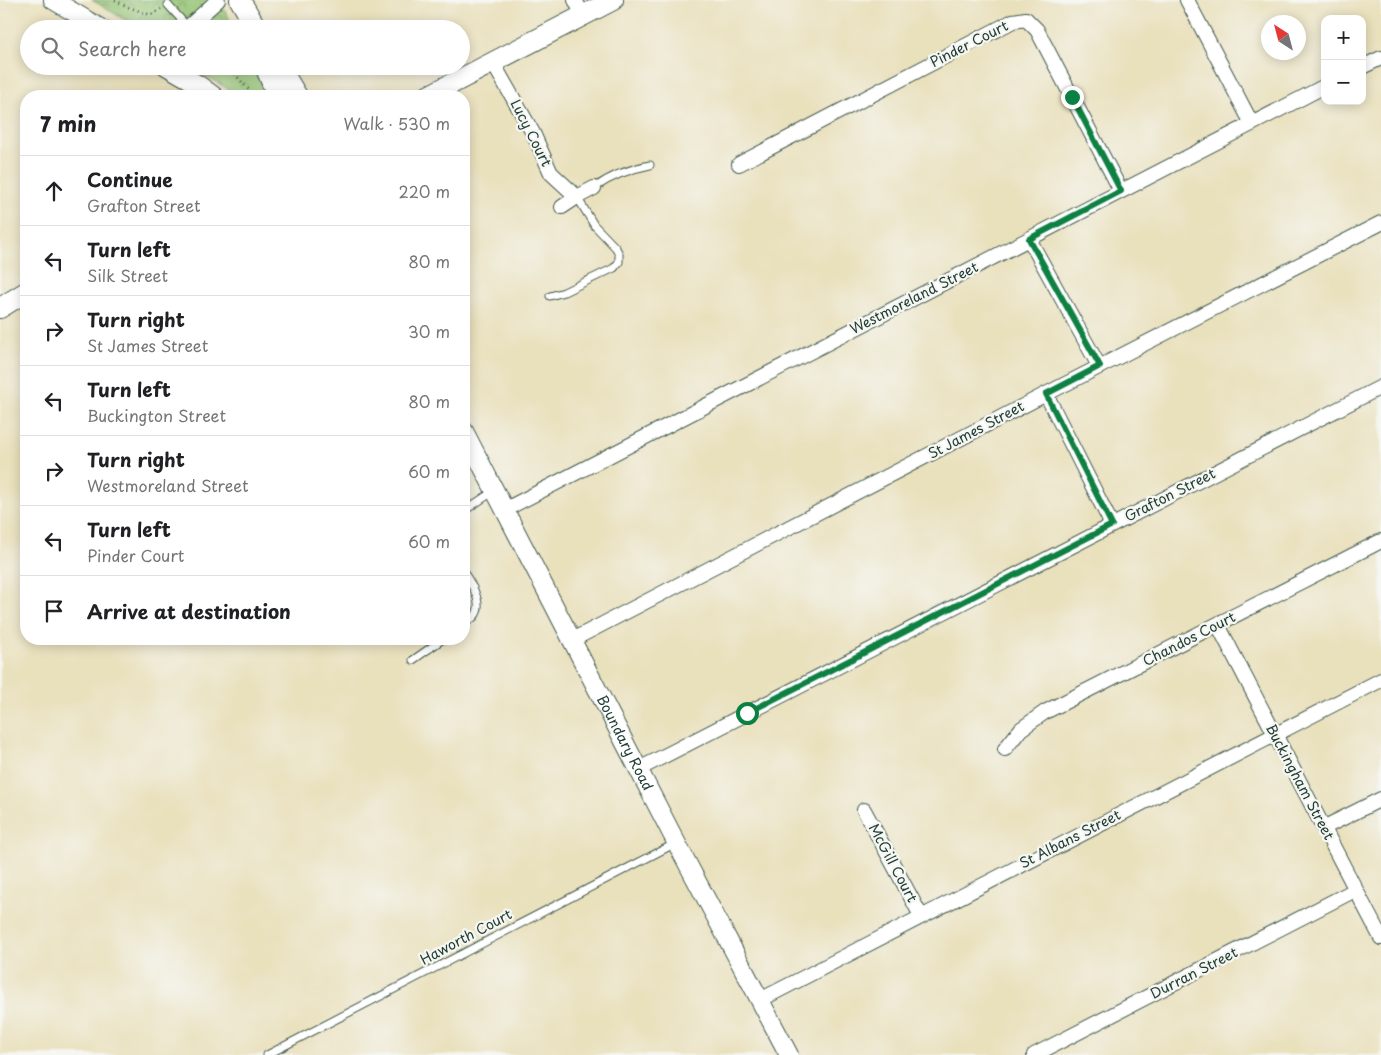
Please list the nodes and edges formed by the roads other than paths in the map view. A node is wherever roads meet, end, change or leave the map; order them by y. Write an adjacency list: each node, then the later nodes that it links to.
1 (53, 0): 8 (street)
2 (218, 0): 10 (street)
3 (239, 0): 11 (main road); 12 (main road)
4 (613, 0): 7 (main road)
5 (1188, 0): 28 (street)
6 (168, 5): 9 (lane)
7 (579, 8): 14 (main road)
8 (87, 20)
9 (180, 20)
10 (196, 20)
11 (247, 20)
12 (251, 20)
13 (1381, 58): 15 (street)
14 (493, 63): 20 (main road); 33 (street, Lucy Court)
15 (1366, 65)
16 (181, 75): 21 (street)
17 (269, 75): 25 (main road)
18 (284, 75): 26 (main road)
19 (469, 75): 27 (main road)
20 (470, 75)
21 (199, 86): 23 (street); 24 (street)
22 (1321, 88): 28 (street, Westmoreland Street)
23 (205, 90)
24 (209, 90)
25 (274, 90)
26 (293, 90)
27 (440, 90)
28 (1252, 124): 32 (street, Westmoreland Street)
29 (739, 164): 32 (street, Pinder Court)
30 (650, 165): 31 (lane)
31 (594, 188): 33 (street)
32 (1121, 191): 36 (street, Westmoreland Street)
33 (577, 197): 34 (street); 38 (lane, Lucy Court)
34 (562, 207)
35 (1381, 223): 40 (street, St James Street)
36 (1029, 239): 40 (street); 46 (street, Westmoreland Street)
37 (20, 296): 39 (main road)
38 (550, 296)
39 (0, 308)
40 (1100, 366): 42 (street, St James Street)
41 (1381, 387): 47 (street, Grafton Street)
42 (1046, 394): 47 (street); 52 (street, St James Street)
43 (470, 443): 44 (street, Boundary Road)
44 (494, 491): 45 (lane); 46 (street, Boundary Road)
45 (470, 507)
46 (504, 510): 52 (street, Boundary Road)
47 (1112, 525): 58 (street, Grafton Street)
48 (1381, 540): 51 (street, Chandos Court)
49 (470, 584): 50 (lane)
50 (470, 620)
51 (1218, 625): 56 (street, Buckingham Street); 57 (street, Chandos Court)
52 (572, 640): 58 (street, Boundary Road)
53 (434, 645): 54 (lane)
54 (413, 660)
55 (1381, 680): 56 (street, St Albans Street)
56 (1275, 734): 61 (street, Buckingham Street); 64 (street, St Albans Street)
57 (1005, 748)
58 (640, 769): 62 (street, Boundary Road)
59 (1381, 799): 61 (street)
60 (864, 810): 64 (street, McGill Court)
61 (1324, 827): 63 (street, Buckingham Street)
62 (676, 842): 66 (street, Boundary Road); 67 (lane, Haworth Court)
63 (1355, 890): 65 (street, Buckingham Street); 69 (street, Durran Street)
64 (921, 916): 66 (street, St Albans Street)
65 (1381, 938)
66 (760, 1000): 68 (street, Boundary Road)
67 (268, 1055)
68 (789, 1055)
69 (1034, 1055)

